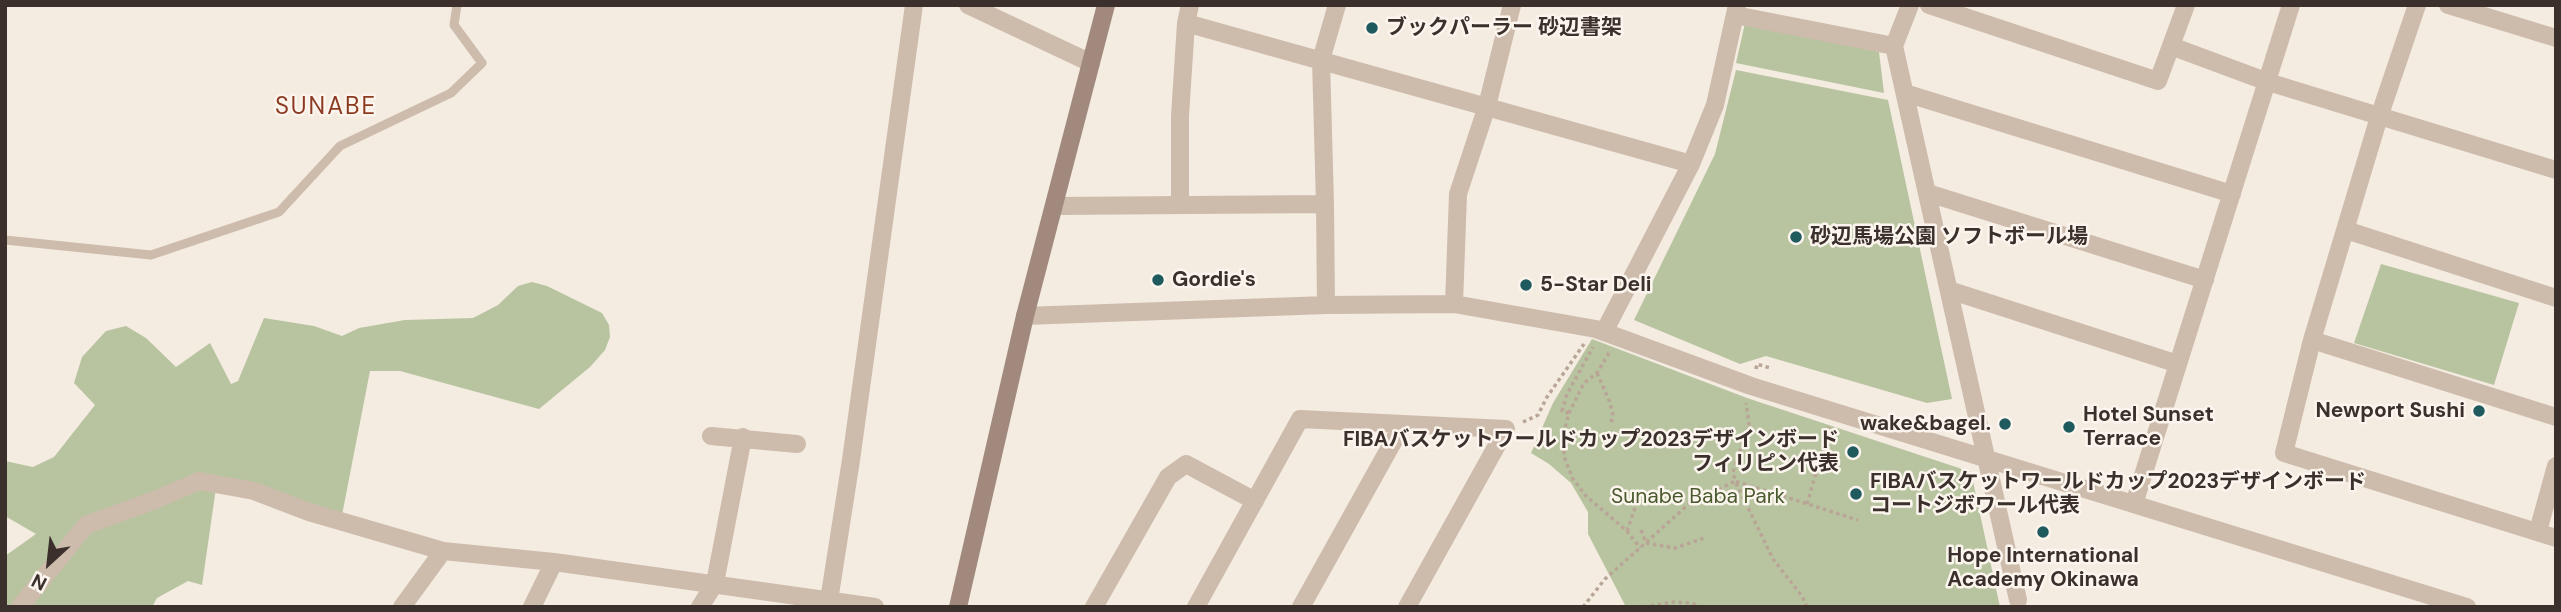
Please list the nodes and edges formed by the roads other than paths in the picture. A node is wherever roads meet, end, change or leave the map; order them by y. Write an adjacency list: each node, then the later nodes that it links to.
1 (457, 5): 33 (lane)
2 (914, 5): 58 (street)
3 (968, 5): 20 (street)
4 (1106, 5): 20 (street)
5 (1190, 5): 15 (street)
6 (1337, 5): 19 (street)
7 (1512, 5): 23 (street)
8 (1910, 5): 17 (street)
9 (1929, 5): 18 (street)
10 (2186, 5): 18 (street)
11 (2291, 5): 21 (street)
12 (2417, 5): 24 (street)
13 (2448, 5): 16 (street)
14 (1736, 10): 17 (street); 25 (street)
15 (1186, 23): 19 (street); 30 (street)
16 (2556, 38)
17 (1894, 46): 22 (street)
18 (2171, 46): 21 (street)
19 (1321, 60): 23 (street); 29 (street)
20 (1091, 63): 31 (street)
21 (2268, 82): 24 (street); 28 (street)
22 (1905, 93): 27 (street); 28 (street)
23 (1487, 106): 25 (street); 37 (street)
24 (2379, 117): 26 (street); 32 (street)
25 (1691, 164): 40 (street)
26 (2556, 170)
27 (1928, 193): 34 (street); 35 (street)
28 (2232, 194): 34 (street)
29 (1325, 204): 30 (street); 38 (street)
30 (1180, 205): 31 (street)
31 (1055, 206): 39 (street)
32 (2346, 230): 36 (street); 41 (street)
33 (5, 240)
34 (2205, 280): 42 (street)
35 (1949, 290): 42 (street); 48 (street)
36 (2556, 298)
37 (1454, 304): 38 (street); 40 (street)
38 (1326, 305): 39 (street)
39 (1025, 316): 64 (street)
40 (1600, 330): 48 (street)
41 (2312, 340): 43 (street); 52 (street)
42 (2178, 364): 51 (street)
43 (2556, 417)
44 (1404, 424): 50 (street); 67 (street); 68 (street)
45 (711, 436): 46 (street)
46 (743, 437): 47 (street); 56 (street)
47 (797, 444)
48 (1985, 457): 51 (street); 57 (street)
49 (2556, 466): 52 (street)
50 (1255, 500): 65 (street); 66 (street)
51 (2134, 503): 69 (street)
52 (2538, 531): 53 (street)
53 (2556, 538)
54 (443, 551): 55 (street); 59 (street); 60 (street)
55 (554, 562): 56 (street); 61 (street)
56 (715, 583): 58 (street); 62 (street)
57 (2018, 600)
58 (829, 603): 63 (street)
59 (20, 607)
60 (402, 607)
61 (532, 607)
62 (699, 607)
63 (875, 607)
64 (958, 607)
65 (1094, 607)
66 (1196, 607)
67 (1301, 607)
68 (1406, 607)
69 (2468, 607)

